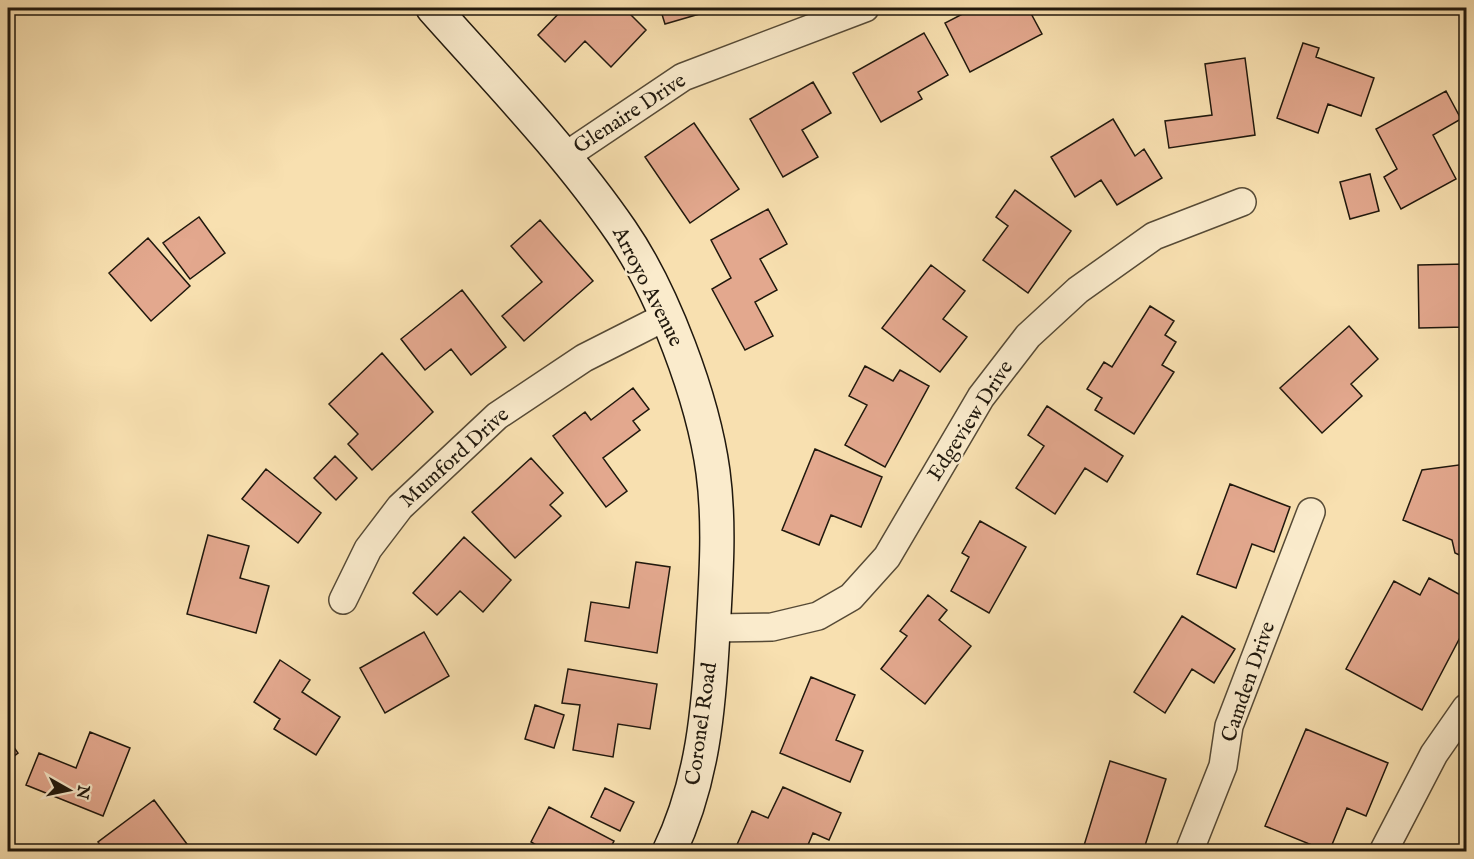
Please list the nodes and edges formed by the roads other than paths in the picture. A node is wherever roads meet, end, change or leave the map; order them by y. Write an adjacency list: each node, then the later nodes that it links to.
1 (433, 8): 3 (street, Arroyo Avenue)
2 (865, 8): 3 (street, Glenaire Drive)
3 (564, 157): 5 (street, Arroyo Avenue)
4 (1242, 202): 8 (street, Edgeview Drive)
5 (665, 317): 7 (street, Mumford Drive); 8 (street, Arroyo Avenue)
6 (1311, 512): 11 (street, Camden Drive)
7 (343, 600)
8 (713, 628): 10 (street, Coronel Road)
9 (1467, 708): 12 (street)
10 (669, 852)
11 (1189, 852)
12 (1383, 852)

